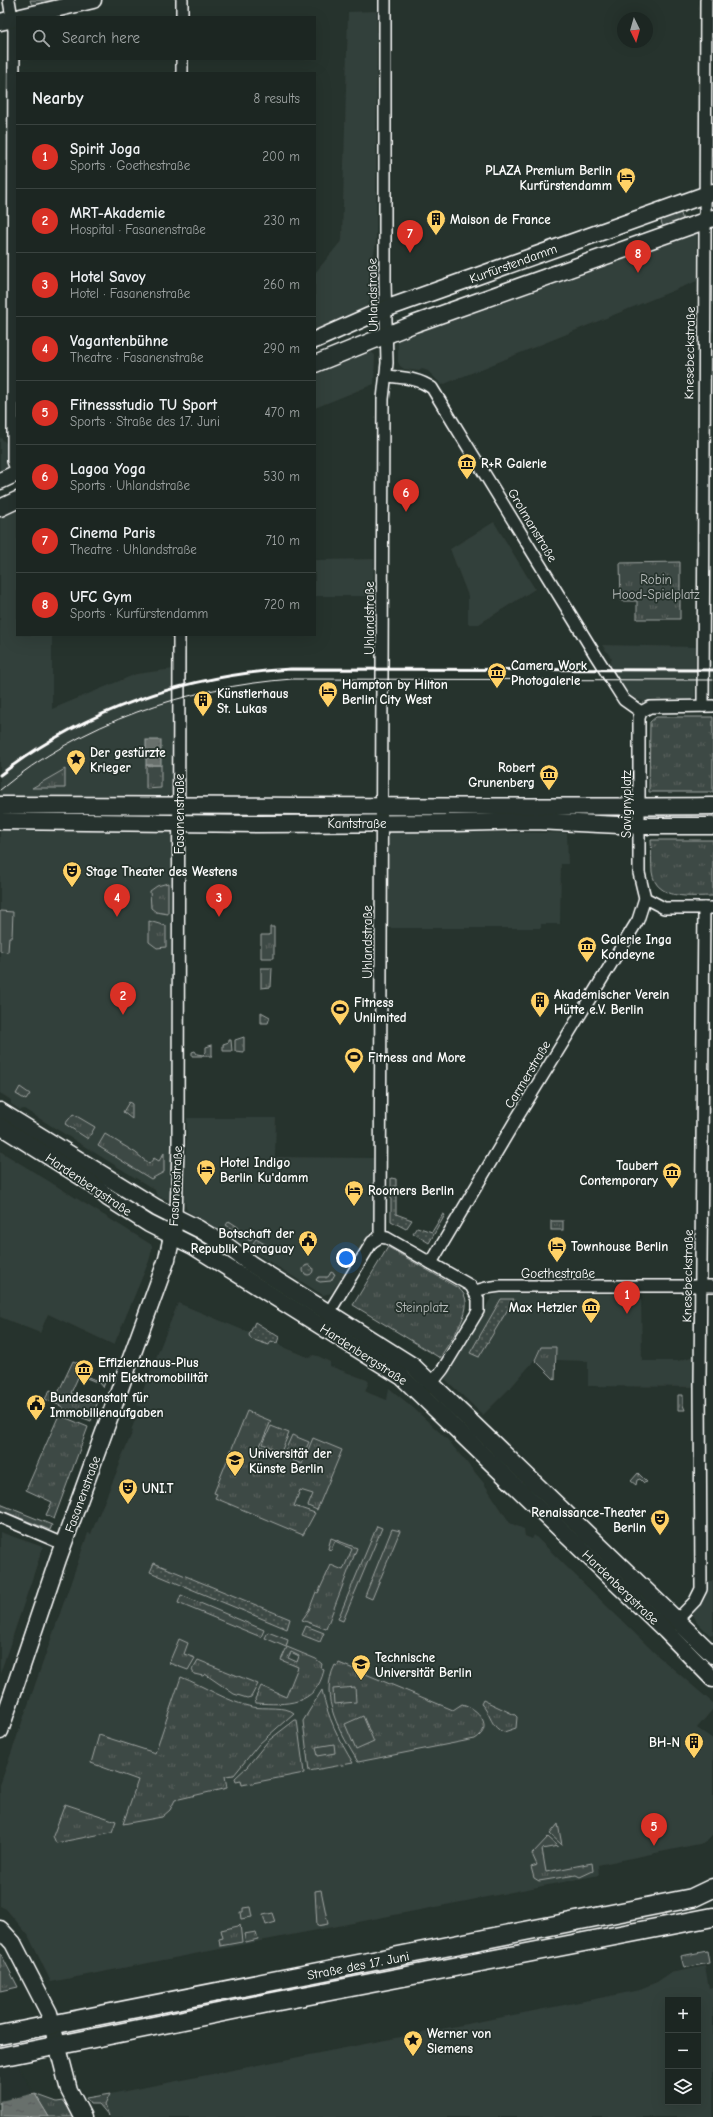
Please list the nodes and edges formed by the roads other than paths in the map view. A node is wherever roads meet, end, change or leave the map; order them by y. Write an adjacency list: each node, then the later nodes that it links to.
1 (9, 0): 8 (street)
2 (93, 0): 6 (main road)
3 (182, 0): 7 (street)
4 (385, 0): 13 (street, Uhlandstraße)
5 (706, 0): 11 (street, Knesebeckstraße)
6 (25, 16)
7 (182, 16)
8 (12, 19): 19 (street)
9 (182, 60): 10 (street)
10 (182, 72)
11 (709, 193): 12 (street, Knesebeckstraße); 13 (main road, Kurfürstendamm)
12 (709, 219): 14 (main road, Kurfürstendamm); 15 (street, Knesebeckstraße)
13 (385, 309): 14 (street, Uhlandstraße); 16 (main road, Kurfürstendamm)
14 (387, 334): 17 (main road, Kurfürstendamm); 18 (street, Uhlandstraße)
15 (708, 338): 25 (street, Knesebeckstraße)
16 (316, 340)
17 (316, 364)
18 (387, 376): 26 (street, Grolmanstraße); 29 (street, Uhlandstraße)
19 (16, 470)
20 (16, 473): 21 (main road)
21 (0, 481)
22 (16, 500): 23 (main road)
23 (0, 508)
24 (179, 636): 27 (street, Fasanenstraße)
25 (708, 706): 26 (street)
26 (641, 712): 31 (street, Savignyplatz)
27 (180, 804): 28 (main road, Kantstraße); 29 (main road, Kantstraße); 33 (street, Fasanenstraße)
28 (0, 805)
29 (382, 806): 31 (main road, Kantstraße); 34 (street, Uhlandstraße)
30 (713, 806): 31 (main road, Kantstraße)
31 (640, 807): 35 (street, Savignyplatz)
32 (0, 821): 33 (main road, Kantstraße)
33 (180, 822): 34 (main road, Kantstraße); 41 (street, Fasanenstraße)
34 (382, 823): 35 (main road, Kantstraße); 43 (street, Uhlandstraße)
35 (640, 826): 36 (main road, Kantstraße); 37 (street, Savignyplatz)
36 (713, 826)
37 (645, 898): 38 (street); 44 (street, Carmerstraße)
38 (709, 908): 45 (street, Knesebeckstraße)
39 (0, 1111): 41 (main road, Hardenbergstraße)
40 (0, 1126): 42 (main road, Hardenbergstraße)
41 (176, 1217): 42 (main road, Fasanenstraße); 48 (main road, Hardenbergstraße)
42 (172, 1236): 48 (main road, Hardenbergstraße); 51 (main road, Fasanenstraße)
43 (380, 1237): 44 (street); 48 (street)
44 (431, 1264): 47 (street)
45 (701, 1286): 46 (street, Goethestraße); 47 (street, Goethestraße); 52 (street, Knesebeckstraße)
46 (713, 1286)
47 (475, 1291): 49 (street)
48 (325, 1319): 49 (main road, Hardenbergstraße)
49 (427, 1389): 52 (main road, Hardenbergstraße)
50 (0, 1517): 51 (street)
51 (64, 1544): 55 (main road, Fasanenstraße)
52 (671, 1626): 53 (main road, Hardenbergstraße); 54 (main road, Hardenbergstraße)
53 (713, 1655)
54 (713, 1679)
55 (0, 1731)
56 (713, 1888): 59 (main road, Straße des 17. Juni)
57 (713, 1917): 61 (main road, Straße des 17. Juni)
58 (0, 1929): 59 (main road)
59 (54, 2024): 60 (main road, Straße des 17. Juni); 61 (main road)
60 (0, 2035)
61 (58, 2046): 62 (main road, Straße des 17. Juni); 63 (main road)
62 (0, 2057)
63 (83, 2117)

